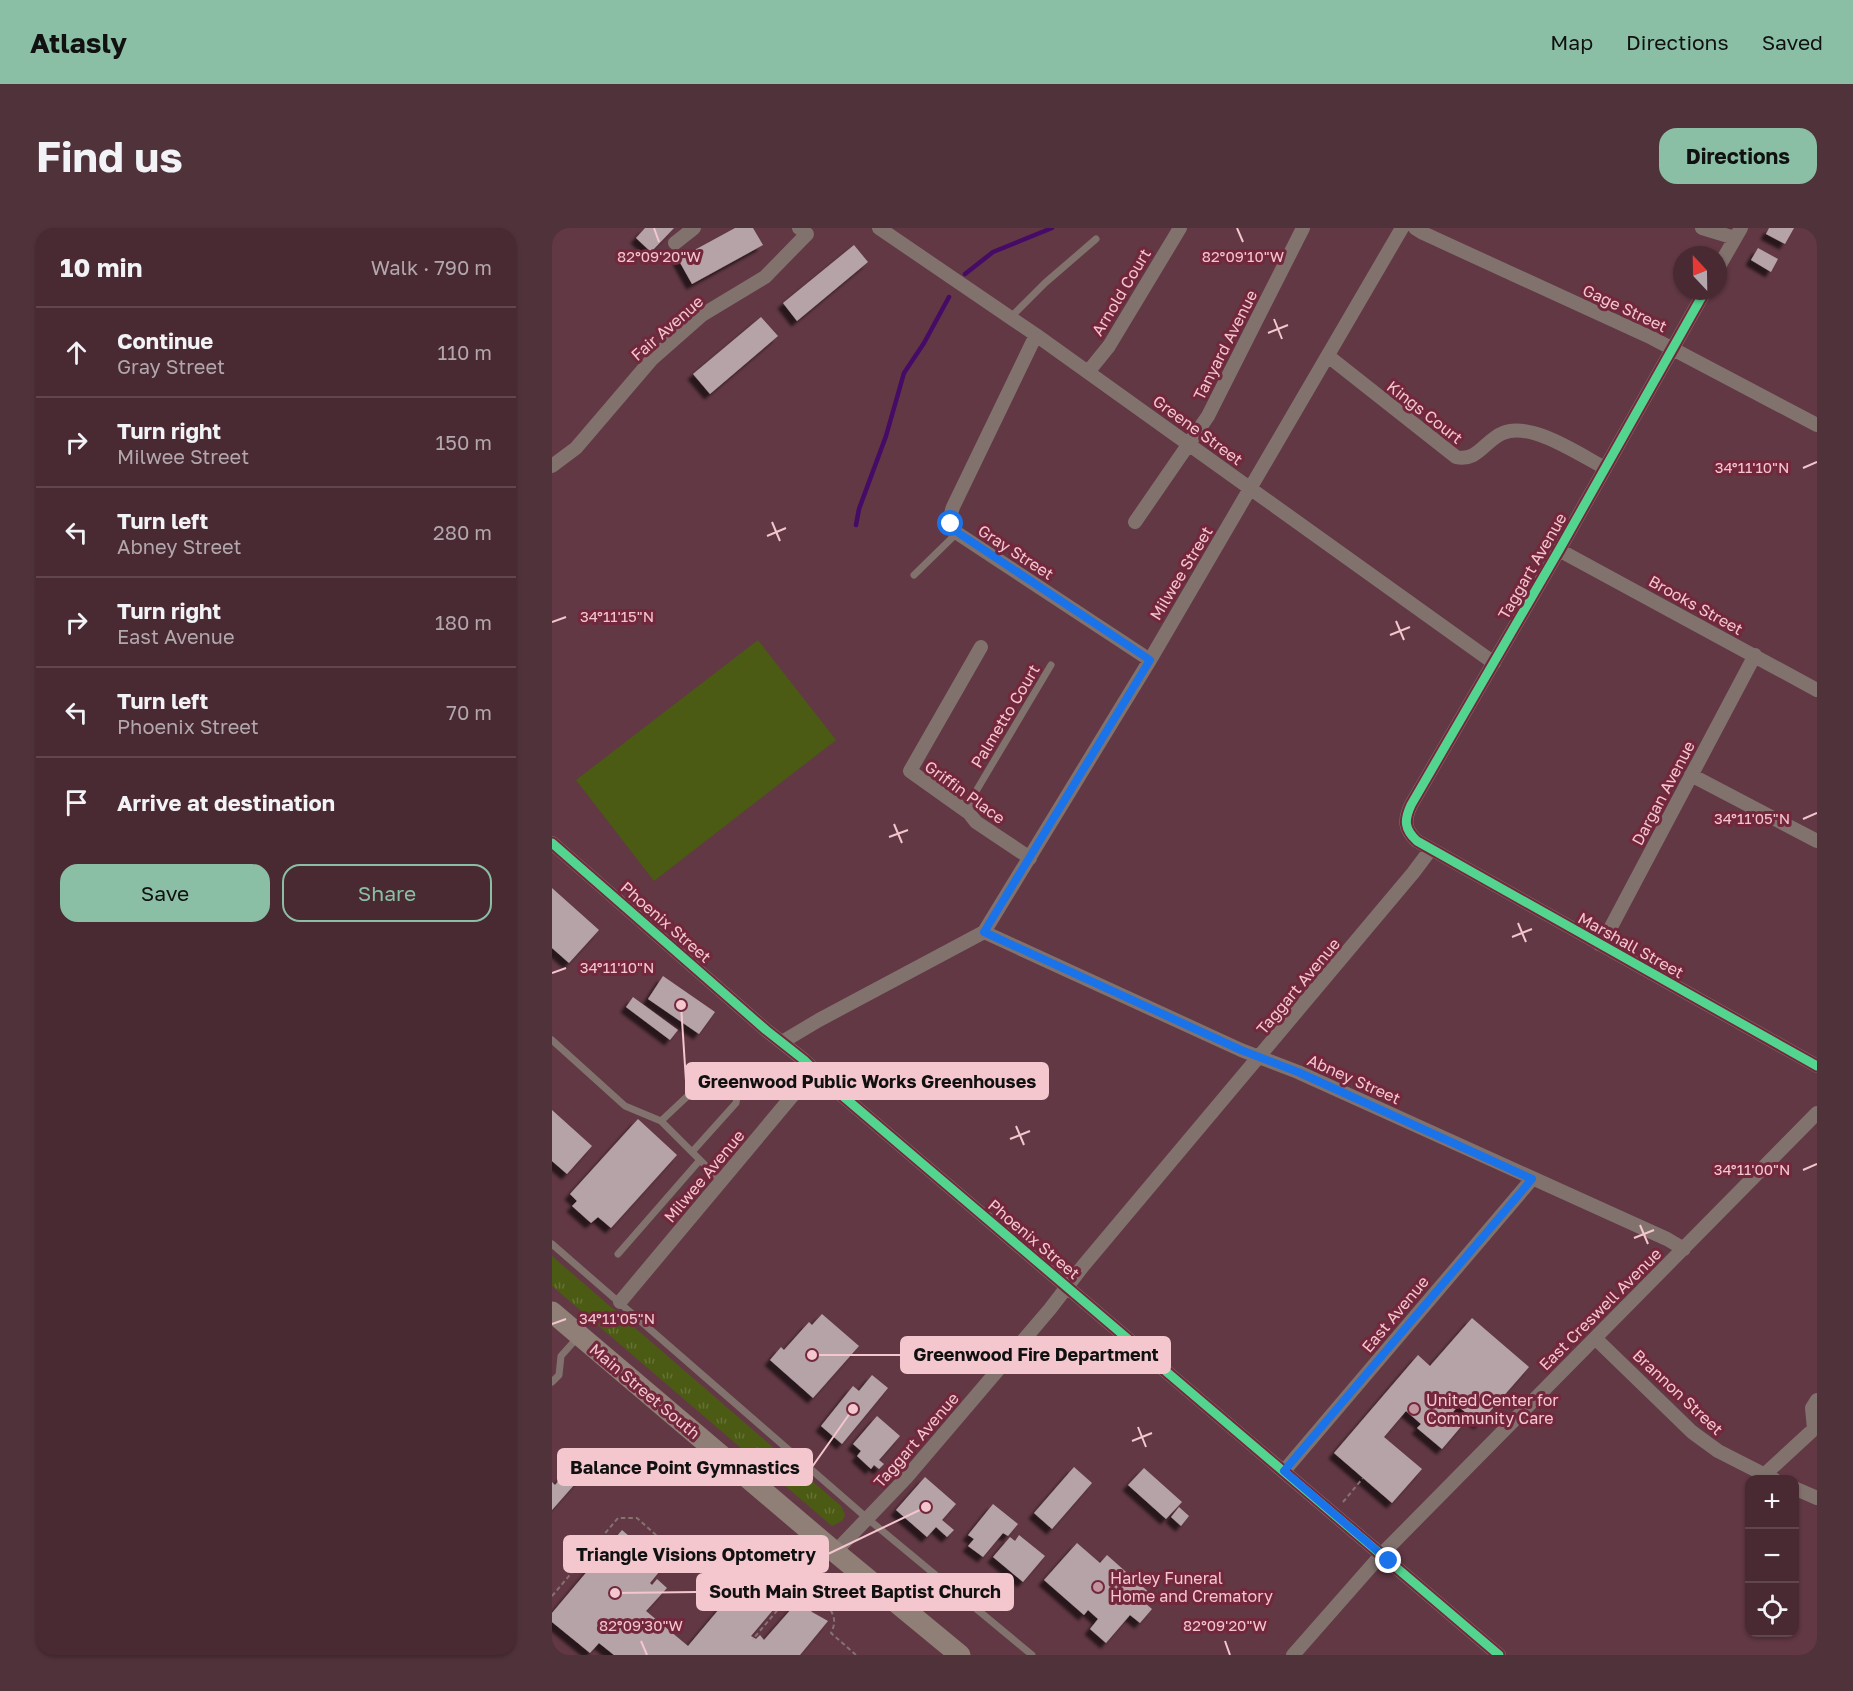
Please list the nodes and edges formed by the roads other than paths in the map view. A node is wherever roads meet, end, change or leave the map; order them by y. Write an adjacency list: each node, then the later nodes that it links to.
1 (694, 228): 11 (street)
2 (799, 228): 21 (street, Fair Avenue)
3 (1180, 228): 18 (street, Arnold Court)
4 (1303, 228): 20 (street, Tanyard Avenue)
5 (1402, 228): 17 (street, Milwee Street)
6 (1415, 228): 16 (street, Gage Street)
7 (1702, 228): 9 (street)
8 (882, 229): 14 (street, Greene Street)
9 (1738, 233): 12 (street)
10 (1096, 238): 14 (lane)
11 (675, 243)
12 (1727, 252)
13 (1700, 300): 16 (street, Taggart Avenue)
14 (1011, 317): 15 (street, Greene Street)
15 (1036, 334): 18 (street, Greene Street); 25 (street, Gray Street)
16 (1672, 348): 19 (street, Gage Street); 22 (street, Taggart Avenue)
17 (1328, 356): 22 (street, Kings Court); 23 (street, Milwee Street)
18 (1088, 372): 20 (street, Greene Street)
19 (1817, 425)
20 (1188, 443): 23 (street, Greene Street); 24 (street, Tanyard Avenue)
21 (553, 464)
22 (1605, 468): 26 (street, Taggart Avenue)
23 (1251, 488): 30 (street, Milwee Street); 31 (street, Greene Street)
24 (1135, 522)
25 (957, 532): 27 (lane); 30 (street, Gray Street)
26 (1559, 550): 29 (street, Brooks Street); 31 (street, Taggart Avenue)
27 (914, 575)
28 (981, 647): 35 (street, Griffin Place)
29 (1755, 655): 33 (street, Brooks Street); 34 (street, Dargan Avenue)
30 (1150, 660): 39 (street, Milwee Street)
31 (1494, 663): 38 (street, Taggart Avenue)
32 (1051, 665): 35 (lane, Palmetto Court)
33 (1817, 690)
34 (1691, 775): 36 (street); 41 (street, Dargan Avenue)
35 (969, 813): 39 (street, Griffin Place)
36 (1817, 841)
37 (552, 843): 43 (street, Phoenix Street)
38 (1431, 849): 41 (street, Marshall Street); 44 (street, Taggart Avenue)
39 (1030, 858): 40 (street, Milwee Street)
40 (984, 932): 43 (street); 44 (street, Abney Street)
41 (1599, 944): 45 (street, Marshall Street)
42 (552, 1040): 48 (lane)
43 (782, 1042): 46 (street, Phoenix Street)
44 (1260, 1056): 51 (street, Abney Street); 57 (street, Taggart Avenue)
45 (1817, 1066)
46 (814, 1070): 52 (street, Milwee Avenue); 57 (street, Phoenix Street)
47 (1817, 1113): 55 (street, East Creswell Avenue)
48 (661, 1121): 49 (lane); 49 (lane)
49 (692, 1152): 50 (lane)
50 (700, 1160): 52 (lane); 56 (lane)
51 (1532, 1179): 53 (street, Abney Street); 65 (street, East Avenue)
52 (722, 1181): 58 (street, Milwee Avenue)
53 (1643, 1229): 55 (street, East Creswell Avenue)
54 (552, 1244): 58 (lane)
55 (1684, 1249): 61 (street, East Creswell Avenue)
56 (618, 1254)
57 (1067, 1286): 65 (street, Phoenix Street); 70 (street, Taggart Avenue)
58 (620, 1302): 70 (lane)
59 (552, 1312): 60 (main road, Main Street South)
60 (580, 1335): 62 (lane); 71 (main road, Main Street South)
61 (1595, 1338): 66 (street, Brannon Street); 72 (street, East Creswell Avenue)
62 (552, 1382)
63 (1817, 1401): 64 (street)
64 (1816, 1429): 67 (street)
65 (1284, 1471): 72 (street, Phoenix Street)
66 (1766, 1475)
67 (1772, 1475)
68 (1799, 1490): 69 (street)
69 (1817, 1498)
70 (868, 1520): 71 (street, Taggart Avenue); 74 (lane)
71 (835, 1552): 73 (main road, Main Street South)
72 (1382, 1555): 75 (street, East Creswell Avenue); 76 (street, Phoenix Street)
73 (960, 1655)
74 (1032, 1655)
75 (1293, 1655)
76 (1499, 1655)

